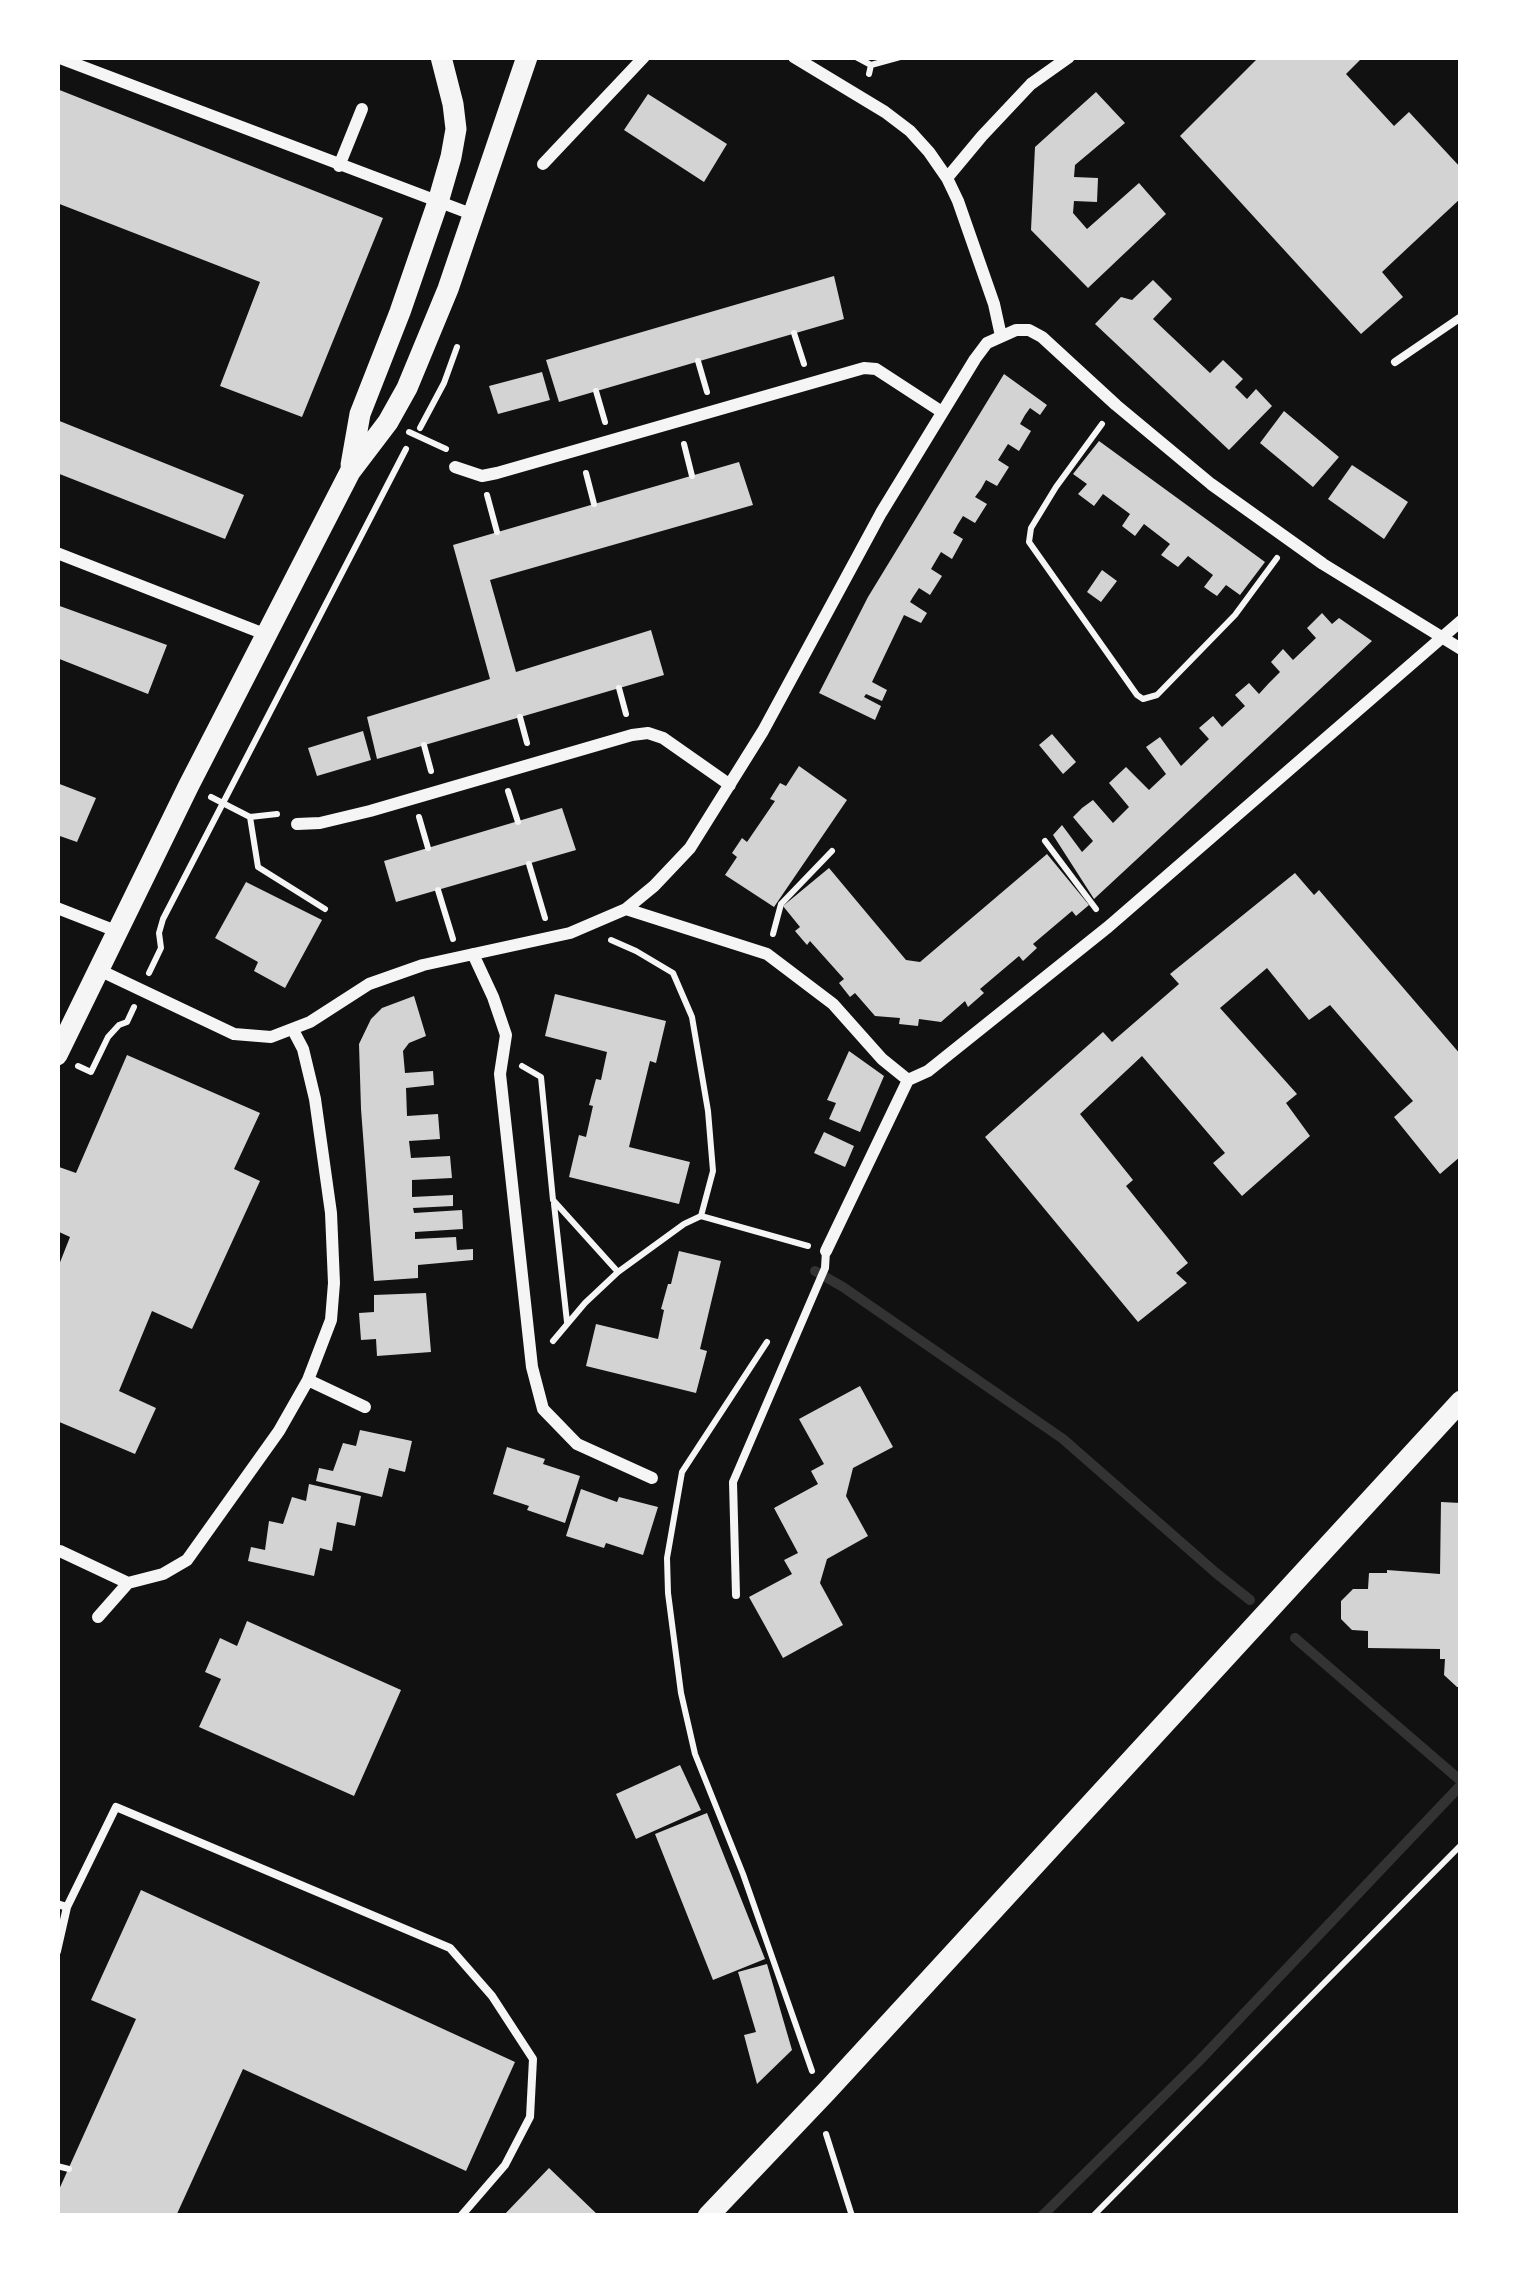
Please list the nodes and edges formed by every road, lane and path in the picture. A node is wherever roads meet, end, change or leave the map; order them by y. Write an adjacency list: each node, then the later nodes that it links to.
1 (58, 57): 11 (street)
2 (441, 57): 13 (main road)
3 (527, 57): 14 (main road)
4 (644, 57): 10 (street)
5 (794, 57): 12 (street)
6 (900, 57): 8 (path)
7 (1070, 57): 12 (street)
8 (871, 65)
9 (362, 109): 11 (street)
10 (543, 164)
11 (339, 166): 13 (street)
12 (947, 178): 17 (street)
13 (438, 202): 14 (street); 30 (main road)
14 (474, 215): 26 (main road)
15 (1461, 317): 20 (lane)
16 (794, 333): 21 (path)
17 (1001, 336): 22 (street); 24 (street)
18 (458, 342): 27 (path)
19 (698, 361): 23 (path)
20 (1395, 362)
21 (810, 382): 23 (street); 24 (street)
22 (1116, 405): 35 (street); 35 (path)
23 (713, 410): 25 (street)
24 (942, 412): 42 (street)
25 (677, 420): 28 (street); 32 (path)
26 (388, 422): 27 (path); 30 (main road)
27 (415, 435): 29 (path); 43 (path)
28 (578, 449): 31 (street); 33 (path)
29 (454, 467): 31 (street)
30 (350, 472): 38 (main road)
31 (482, 476): 34 (path)
32 (692, 476)
33 (594, 504)
34 (497, 532)
35 (1290, 540): 39 (street)
36 (57, 553): 38 (street)
37 (1461, 621): 39 (street)
38 (267, 635): 41 (main road)
39 (1442, 637): 40 (street); 53 (street)
40 (1461, 649)
41 (189, 785): 43 (path); 55 (main road)
42 (730, 785): 45 (street); 52 (street)
43 (223, 805): 44 (path); 57 (path)
44 (250, 817): 45 (path); 51 (path)
45 (297, 824)
46 (1045, 841): 53 (path)
47 (832, 851): 58 (path)
48 (529, 864): 56 (path)
49 (438, 890): 59 (path)
50 (57, 908): 55 (street)
51 (325, 909)
52 (626, 909): 54 (street); 58 (street)
53 (1108, 927): 66 (street)
54 (585, 928): 56 (street); 68 (path)
55 (116, 931): 60 (main road)
56 (550, 938): 59 (street)
57 (161, 948)
58 (767, 955): 66 (street)
59 (466, 956): 62 (street); 64 (street)
60 (97, 969): 62 (street); 63 (main road)
61 (127, 1022): 65 (path)
62 (292, 1030): 74 (street)
63 (57, 1054)
64 (503, 1054): 67 (path); 73 (street)
65 (91, 1072)
66 (908, 1080): 69 (street)
67 (553, 1200): 70 (path); 71 (path)
68 (701, 1216): 69 (path); 70 (path)
69 (826, 1251): 80 (lane)
70 (618, 1272): 71 (path)
71 (567, 1324): 73 (path)
72 (774, 1332): 85 (path)
73 (532, 1366): 77 (street)
74 (308, 1380): 76 (street); 79 (street)
75 (1461, 1402): 85 (main road)
76 (365, 1407)
77 (652, 1478)
78 (60, 1551): 79 (street)
79 (128, 1583): 81 (street)
80 (736, 1594)
81 (98, 1617)
82 (1461, 1845): 91 (path)
83 (62, 1905): 84 (lane); 88 (lane)
84 (57, 1952)
85 (826, 2091): 89 (main road); 90 (path)
86 (57, 2166): 87 (path)
87 (68, 2169)
88 (461, 2216)
89 (708, 2216)
90 (852, 2216)
91 (1093, 2216)

